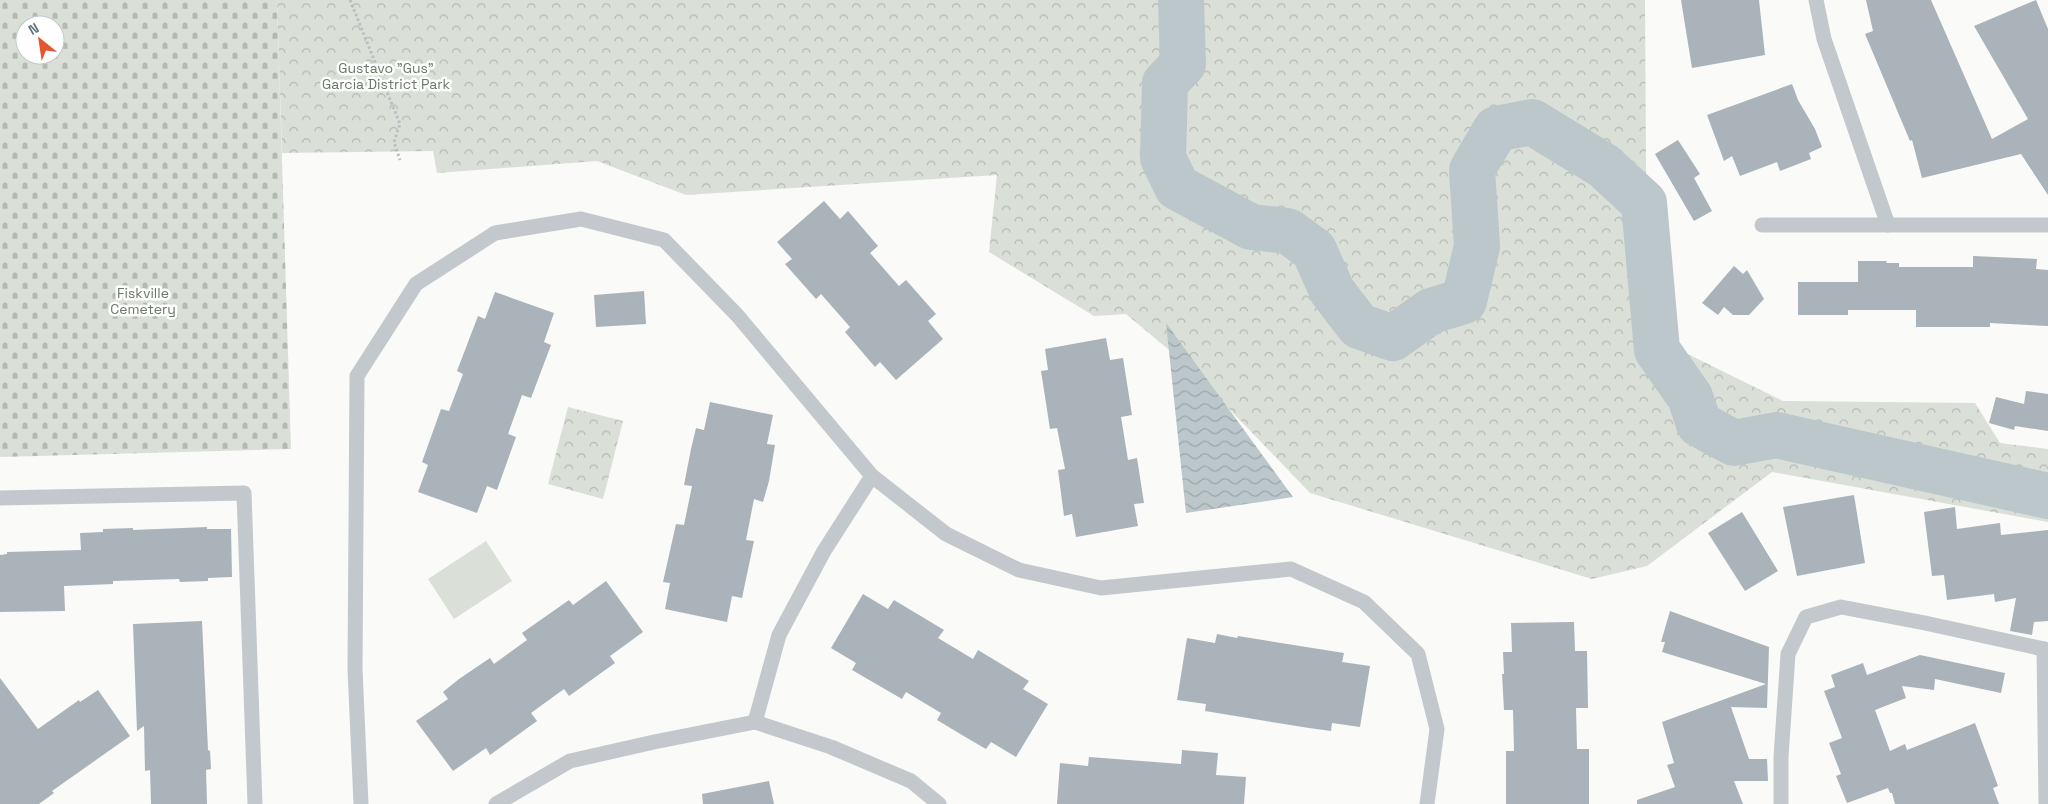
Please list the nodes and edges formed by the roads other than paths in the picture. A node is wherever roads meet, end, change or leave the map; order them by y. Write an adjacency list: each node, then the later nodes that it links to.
1 (1816, 0): 3 (lane)
2 (1762, 225): 3 (lane)
3 (1888, 225): 4 (lane)
4 (2048, 225)
5 (872, 476): 8 (lane); 10 (lane); 13 (lane)
6 (0, 498): 9 (lane)
7 (2046, 650): 14 (lane); 15 (lane)
8 (755, 722): 11 (lane); 12 (lane)
9 (255, 804)
10 (361, 804)
11 (496, 804)
12 (939, 804)
13 (1427, 804)
14 (1781, 804)
15 (2046, 804)

